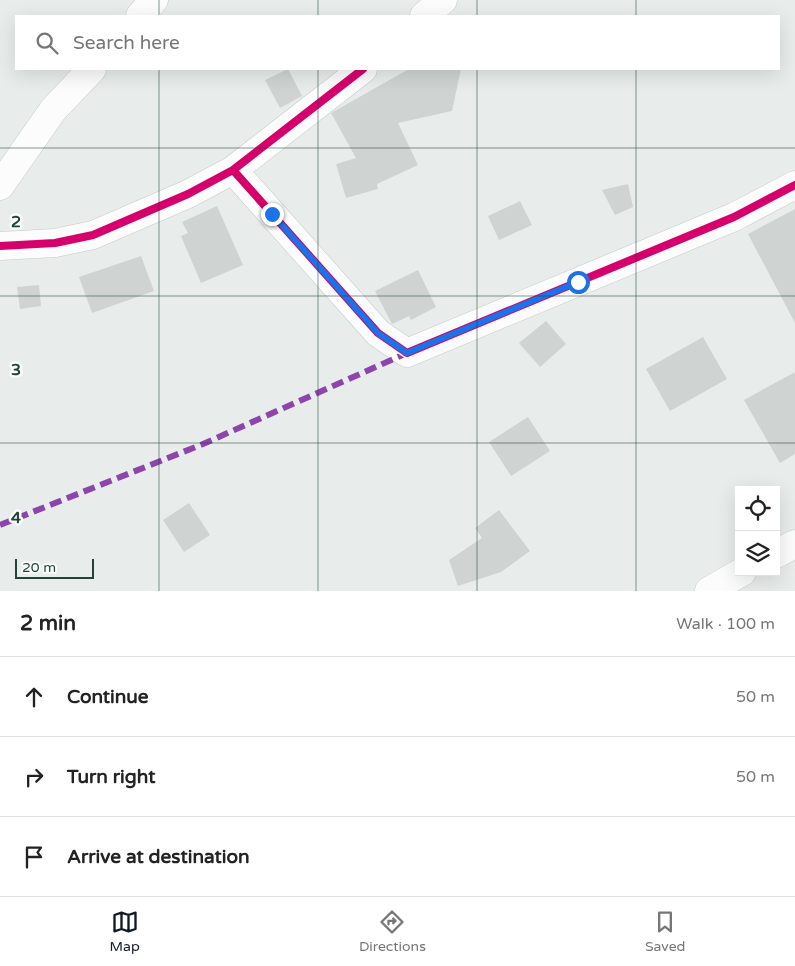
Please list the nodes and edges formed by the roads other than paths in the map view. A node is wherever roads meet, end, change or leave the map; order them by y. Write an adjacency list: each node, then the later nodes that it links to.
1 (154, 0): 3 (street)
2 (443, 0): 4 (street)
3 (141, 15)
4 (425, 15)
5 (91, 70): 9 (street)
6 (362, 70): 7 (street)
7 (233, 170): 8 (street); 10 (street)
8 (795, 185)
9 (0, 186)
10 (0, 246)
11 (795, 544): 12 (street)
12 (780, 552)
13 (735, 576): 14 (street)
14 (709, 591)

